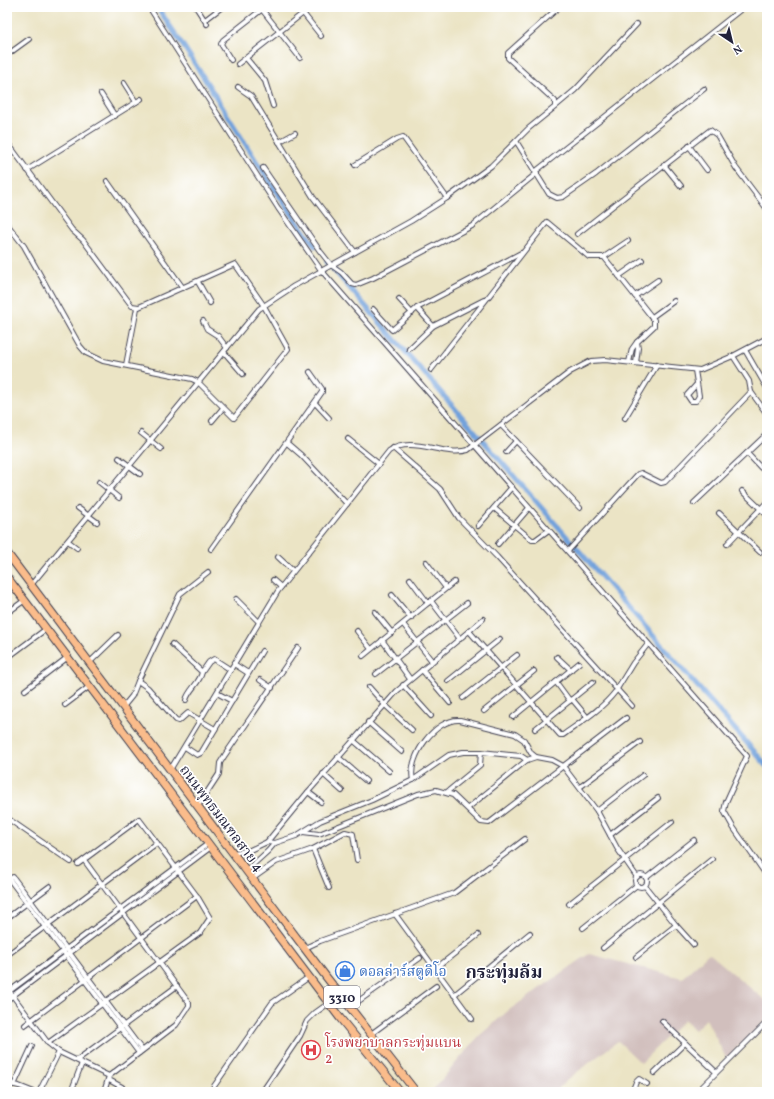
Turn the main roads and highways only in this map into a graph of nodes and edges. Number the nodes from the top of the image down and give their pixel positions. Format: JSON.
{"nodes":[{"id":1,"x":7,"y":549,"type":"edge"},
{"id":2,"x":9,"y":555,"type":"edge"},
{"id":3,"x":7,"y":577,"type":"edge"},
{"id":4,"x":257,"y":886,"type":"junction"},
{"id":5,"x":256,"y":906,"type":"junction"},
{"id":6,"x":400,"y":1092,"type":"edge"},
{"id":7,"x":416,"y":1092,"type":"edge"}],
"edges":[{"from":1,"to":2,"type":"main road","name":"ถนนพุทธมณฑลสาย 4"},
{"from":2,"to":4,"type":"main road","name":"ถนนพุทธมณฑลสาย 4"},
{"from":3,"to":5,"type":"main road","name":"ถนนพุทธมณฑลสาย 4"},
{"from":4,"to":5,"type":"main road"},
{"from":4,"to":7,"type":"main road","name":"ถนนพุทธมณฑลสาย 4","number":"3310"},
{"from":5,"to":6,"type":"main road","name":"ถนนพุทธมณฑลสาย 4","number":"3310"}]}
